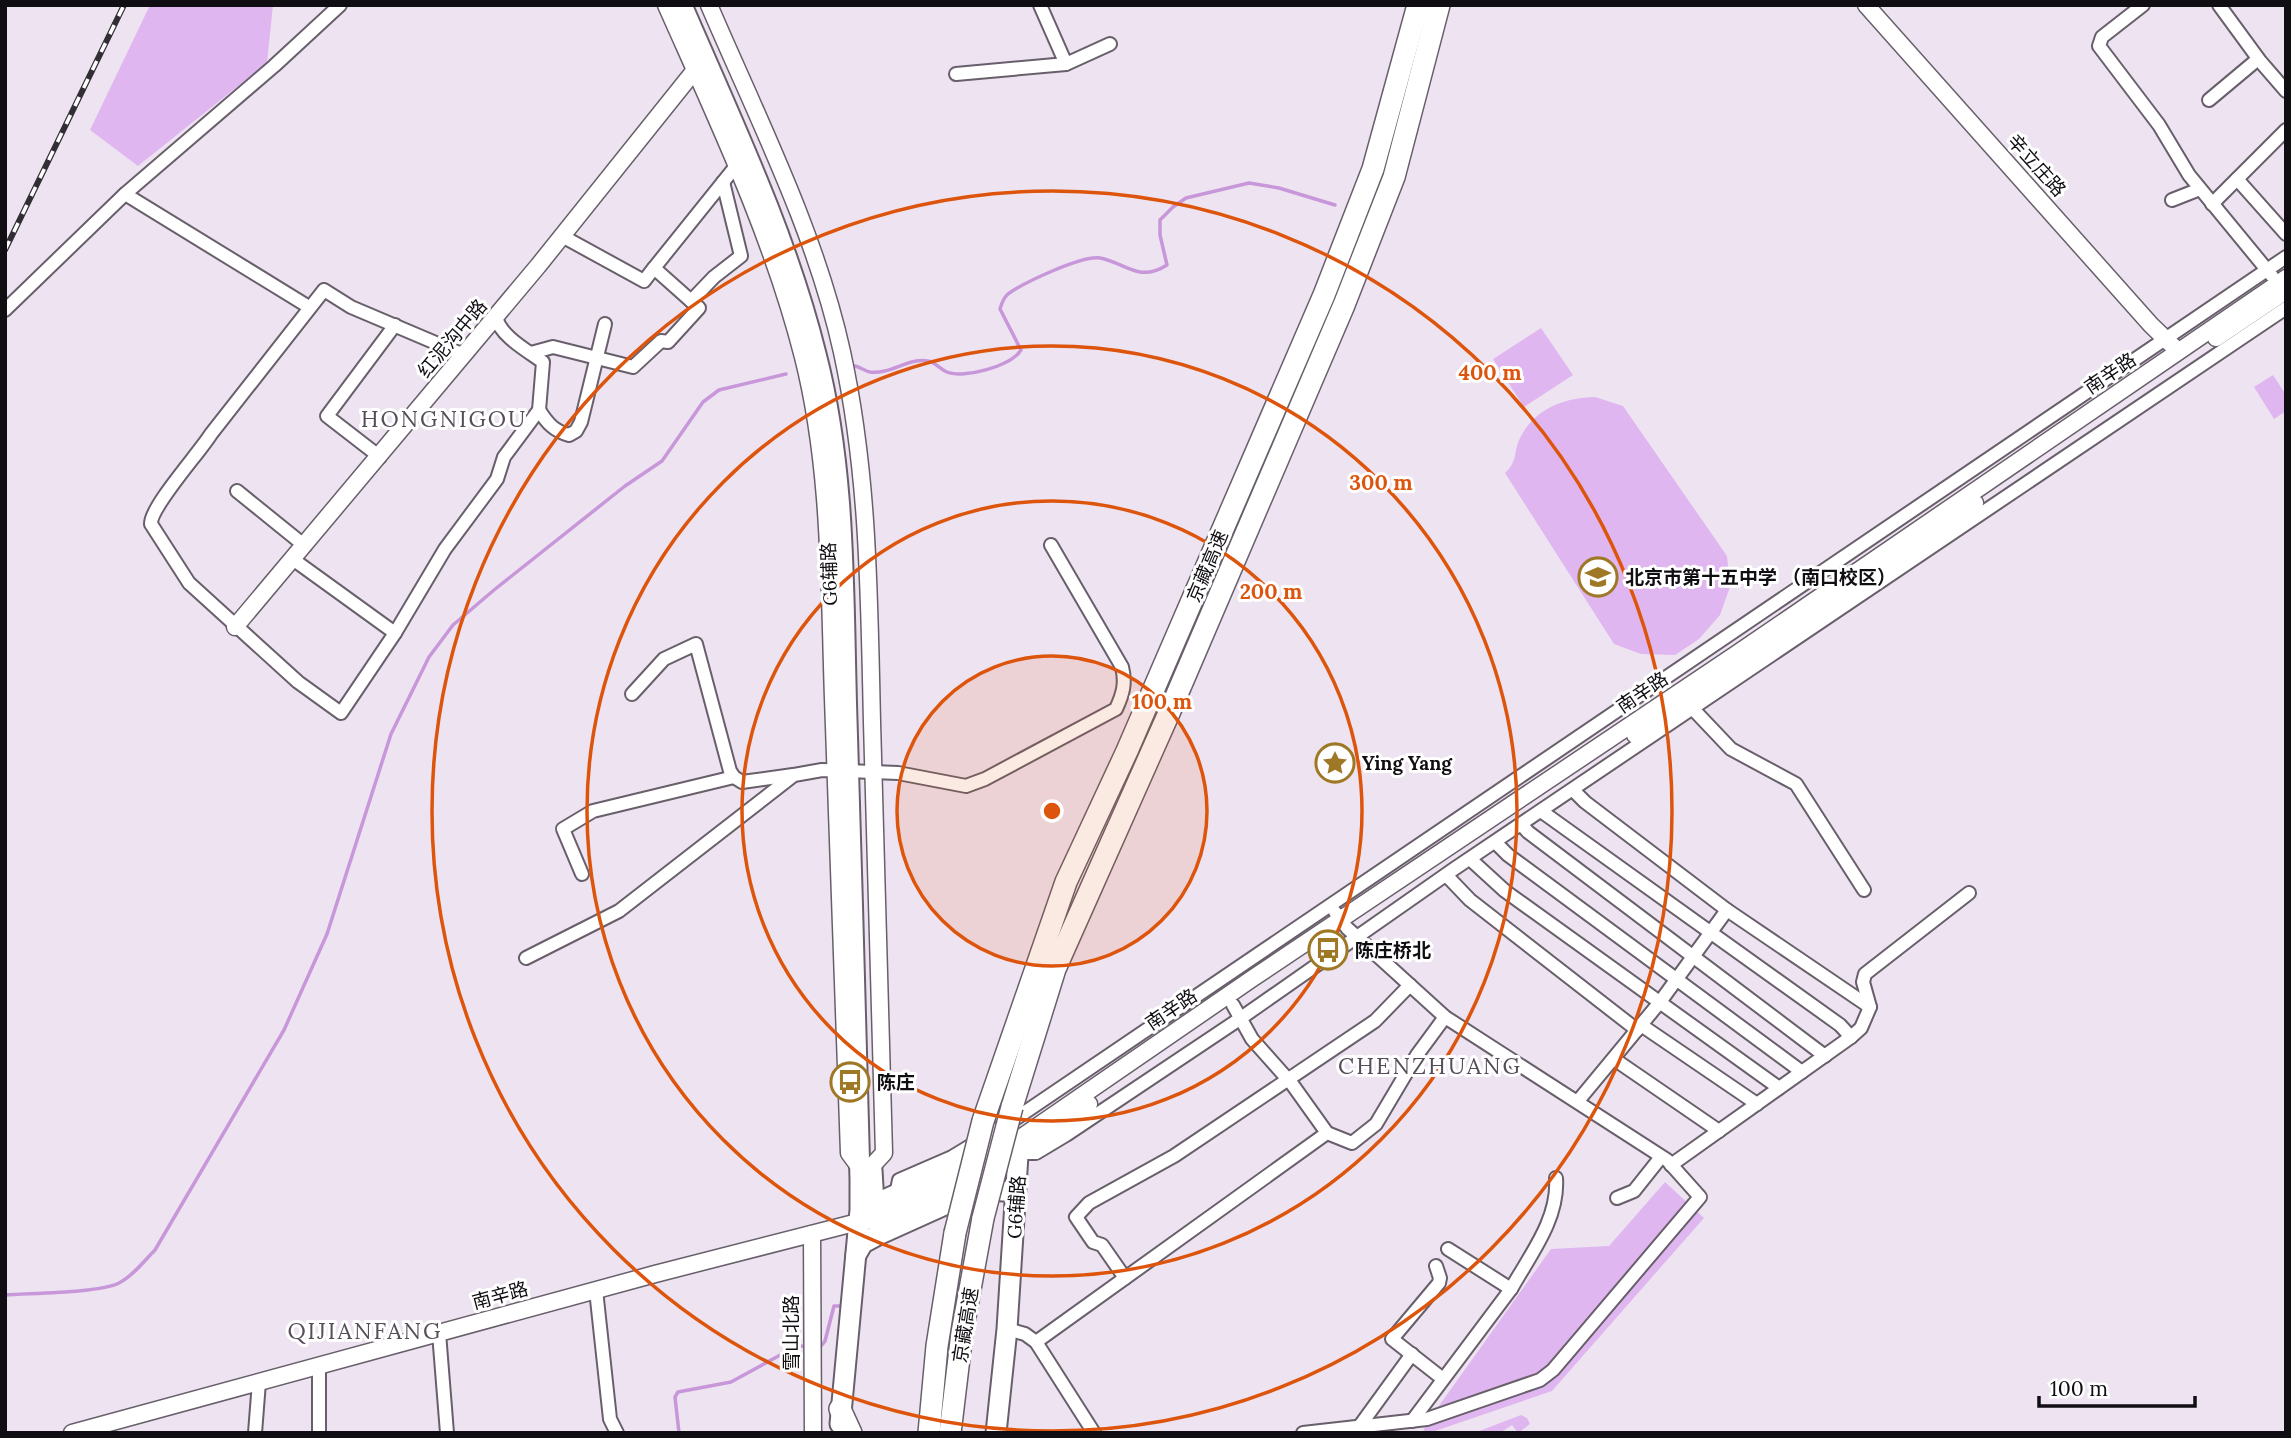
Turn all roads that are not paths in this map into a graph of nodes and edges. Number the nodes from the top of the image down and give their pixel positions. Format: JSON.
{"nodes":[{"id":1,"x":340,"y":5,"type":"edge"},
{"id":2,"x":666,"y":5,"type":"edge"},
{"id":3,"x":682,"y":5,"type":"edge"},
{"id":4,"x":695,"y":5,"type":"edge"},
{"id":5,"x":709,"y":5,"type":"edge"},
{"id":6,"x":1040,"y":5,"type":"edge"},
{"id":7,"x":1418,"y":5,"type":"edge"},
{"id":8,"x":1439,"y":5,"type":"edge"},
{"id":9,"x":1866,"y":5,"type":"edge"},
{"id":10,"x":2143,"y":5,"type":"edge"},
{"id":11,"x":2219,"y":5,"type":"edge"},
{"id":12,"x":1110,"y":44,"type":"dead end"},
{"id":13,"x":2258,"y":59,"type":"junction"},
{"id":14,"x":1066,"y":64,"type":"junction"},
{"id":15,"x":695,"y":70,"type":"junction"},
{"id":16,"x":956,"y":74,"type":"dead end"},
{"id":17,"x":2286,"y":91,"type":"edge"},
{"id":18,"x":2208,"y":100,"type":"dead end"},
{"id":19,"x":2286,"y":130,"type":"edge"},
{"id":20,"x":736,"y":166,"type":"junction"},
{"id":21,"x":2237,"y":179,"type":"junction"},
{"id":22,"x":723,"y":182,"type":"junction"},
{"id":23,"x":2200,"y":189,"type":"junction"},
{"id":24,"x":125,"y":194,"type":"junction"},
{"id":25,"x":2172,"y":201,"type":"dead end"},
{"id":26,"x":2212,"y":204,"type":"junction"},
{"id":27,"x":2286,"y":234,"type":"edge"},
{"id":28,"x":562,"y":236,"type":"junction"},
{"id":29,"x":2286,"y":257,"type":"edge"},
{"id":30,"x":654,"y":268,"type":"junction"},
{"id":31,"x":2279,"y":280,"type":"edge"},
{"id":32,"x":691,"y":301,"type":"junction"},
{"id":33,"x":309,"y":307,"type":"junction"},
{"id":34,"x":2286,"y":308,"type":"edge"},
{"id":35,"x":5,"y":310,"type":"edge"},
{"id":36,"x":496,"y":317,"type":"junction"},
{"id":37,"x":605,"y":324,"type":"dead end"},
{"id":38,"x":395,"y":325,"type":"junction"},
{"id":39,"x":2166,"y":339,"type":"junction"},
{"id":40,"x":2179,"y":351,"type":"junction"},
{"id":41,"x":531,"y":353,"type":"junction"},
{"id":42,"x":464,"y":355,"type":"junction"},
{"id":43,"x":597,"y":358,"type":"junction"},
{"id":44,"x":539,"y":410,"type":"junction"},
{"id":45,"x":380,"y":457,"type":"junction"},
{"id":46,"x":1970,"y":472,"type":"junction"},
{"id":47,"x":237,"y":491,"type":"dead end"},
{"id":48,"x":1986,"y":496,"type":"junction"},
{"id":49,"x":1051,"y":545,"type":"dead end"},
{"id":50,"x":305,"y":546,"type":"junction"},
{"id":51,"x":294,"y":559,"type":"junction"},
{"id":52,"x":235,"y":627,"type":"junction"},
{"id":53,"x":395,"y":633,"type":"junction"},
{"id":54,"x":632,"y":694,"type":"dead end"},
{"id":55,"x":1693,"y":709,"type":"junction"},
{"id":56,"x":855,"y":771,"type":"junction"},
{"id":57,"x":794,"y":775,"type":"junction"},
{"id":58,"x":734,"y":778,"type":"junction"},
{"id":59,"x":1573,"y":790,"type":"junction"},
{"id":60,"x":1541,"y":811,"type":"junction"},
{"id":61,"x":1521,"y":824,"type":"junction"},
{"id":62,"x":1494,"y":842,"type":"junction"},
{"id":63,"x":1470,"y":859,"type":"junction"},
{"id":64,"x":582,"y":874,"type":"dead end"},
{"id":65,"x":1446,"y":875,"type":"junction"},
{"id":66,"x":1864,"y":890,"type":"dead end"},
{"id":67,"x":1969,"y":893,"type":"dead end"},
{"id":68,"x":1331,"y":906,"type":"junction"},
{"id":69,"x":1727,"y":909,"type":"junction"},
{"id":70,"x":1348,"y":928,"type":"junction"},
{"id":71,"x":1710,"y":932,"type":"junction"},
{"id":72,"x":1693,"y":956,"type":"junction"},
{"id":73,"x":526,"y":958,"type":"dead end"},
{"id":74,"x":1676,"y":979,"type":"junction"},
{"id":75,"x":1410,"y":985,"type":"junction"},
{"id":76,"x":1660,"y":1002,"type":"junction"},
{"id":77,"x":1871,"y":1007,"type":"junction"},
{"id":78,"x":1237,"y":1012,"type":"junction"},
{"id":79,"x":1445,"y":1017,"type":"junction"},
{"id":80,"x":1639,"y":1028,"type":"junction"},
{"id":81,"x":1851,"y":1037,"type":"junction"},
{"id":82,"x":1825,"y":1056,"type":"junction"},
{"id":83,"x":1614,"y":1059,"type":"junction"},
{"id":84,"x":1802,"y":1072,"type":"junction"},
{"id":85,"x":1287,"y":1079,"type":"junction"},
{"id":86,"x":1779,"y":1088,"type":"junction"},
{"id":87,"x":1577,"y":1101,"type":"junction"},
{"id":88,"x":1757,"y":1104,"type":"junction"},
{"id":89,"x":1015,"y":1112,"type":"junction"},
{"id":90,"x":1719,"y":1131,"type":"junction"},
{"id":91,"x":1327,"y":1133,"type":"junction"},
{"id":92,"x":1019,"y":1146,"type":"junction"},
{"id":93,"x":1666,"y":1161,"type":"junction"},
{"id":94,"x":1556,"y":1178,"type":"dead end"},
{"id":95,"x":896,"y":1195,"type":"junction"},
{"id":96,"x":1617,"y":1198,"type":"dead end"},
{"id":97,"x":1016,"y":1204,"type":"junction"},
{"id":98,"x":864,"y":1212,"type":"junction"},
{"id":99,"x":812,"y":1234,"type":"junction"},
{"id":100,"x":1448,"y":1249,"type":"dead end"},
{"id":101,"x":856,"y":1255,"type":"junction"},
{"id":102,"x":1436,"y":1266,"type":"dead end"},
{"id":103,"x":1125,"y":1278,"type":"junction"},
{"id":104,"x":1511,"y":1289,"type":"junction"},
{"id":105,"x":596,"y":1290,"type":"junction"},
{"id":106,"x":1007,"y":1329,"type":"junction"},
{"id":107,"x":439,"y":1333,"type":"junction"},
{"id":108,"x":1036,"y":1342,"type":"junction"},
{"id":109,"x":1412,"y":1354,"type":"junction"},
{"id":110,"x":319,"y":1366,"type":"junction"},
{"id":111,"x":1443,"y":1379,"type":"junction"},
{"id":112,"x":260,"y":1382,"type":"junction"},
{"id":113,"x":840,"y":1409,"type":"junction"},
{"id":114,"x":1412,"y":1421,"type":"junction"},
{"id":115,"x":1359,"y":1427,"type":"junction"},
{"id":116,"x":72,"y":1433,"type":"edge"},
{"id":117,"x":255,"y":1433,"type":"edge"},
{"id":118,"x":318,"y":1433,"type":"edge"},
{"id":119,"x":447,"y":1433,"type":"edge"},
{"id":120,"x":617,"y":1433,"type":"edge"},
{"id":121,"x":813,"y":1433,"type":"edge"},
{"id":122,"x":841,"y":1433,"type":"edge"},
{"id":123,"x":851,"y":1433,"type":"edge"},
{"id":124,"x":929,"y":1433,"type":"edge"},
{"id":125,"x":950,"y":1433,"type":"edge"},
{"id":126,"x":996,"y":1433,"type":"edge"},
{"id":127,"x":1094,"y":1433,"type":"edge"},
{"id":128,"x":1303,"y":1433,"type":"edge"}],
"edges":[{"from":1,"to":24,"type":"street"},
{"from":2,"to":15,"type":"main road","name":"G6辅路"},
{"from":3,"to":56,"type":"main road","name":"G6辅路"},
{"from":4,"to":56,"type":"main road","name":"G6辅路"},
{"from":5,"to":56,"type":"main road","name":"G6辅路"},
{"from":6,"to":14,"type":"street"},
{"from":7,"to":124,"type":"highway","name":"京藏高速","bridge":true},
{"from":8,"to":89,"type":"highway","name":"京藏高速"},
{"from":9,"to":39,"type":"main road","name":"辛立庄路"},
{"from":10,"to":23,"type":"street"},
{"from":11,"to":13,"type":"street"},
{"from":12,"to":14,"type":"street"},
{"from":13,"to":17,"type":"street"},
{"from":13,"to":18,"type":"street"},
{"from":14,"to":16,"type":"street"},
{"from":15,"to":20,"type":"main road","name":"G6辅路"},
{"from":15,"to":28,"type":"main road","name":"红泥沟中路"},
{"from":19,"to":21,"type":"street"},
{"from":20,"to":22,"type":"street"},
{"from":20,"to":56,"type":"main road","name":"G6辅路"},
{"from":21,"to":26,"type":"street"},
{"from":21,"to":27,"type":"street"},
{"from":22,"to":30,"type":"street"},
{"from":22,"to":32,"type":"street"},
{"from":23,"to":25,"type":"street"},
{"from":23,"to":26,"type":"street"},
{"from":24,"to":33,"type":"street"},
{"from":24,"to":35,"type":"street"},
{"from":26,"to":31,"type":"street"},
{"from":28,"to":30,"type":"street"},
{"from":28,"to":36,"type":"main road","name":"红泥沟中路"},
{"from":29,"to":31,"type":"street"},
{"from":30,"to":32,"type":"street"},
{"from":31,"to":39,"type":"street"},
{"from":31,"to":40,"type":"main road","name":"南辛路"},
{"from":31,"to":48,"type":"main road","name":"南辛路"},
{"from":32,"to":43,"type":"street"},
{"from":33,"to":38,"type":"street"},
{"from":33,"to":52,"type":"street"},
{"from":34,"to":48,"type":"street"},
{"from":36,"to":41,"type":"street"},
{"from":36,"to":42,"type":"main road","name":"红泥沟中路"},
{"from":37,"to":43,"type":"street"},
{"from":38,"to":42,"type":"street"},
{"from":38,"to":45,"type":"street"},
{"from":39,"to":40,"type":"main road","name":"辛立庄路"},
{"from":39,"to":46,"type":"street"},
{"from":40,"to":48,"type":"main road","name":"南辛路"},
{"from":41,"to":43,"type":"street"},
{"from":41,"to":44,"type":"street"},
{"from":42,"to":45,"type":"main road","name":"红泥沟中路"},
{"from":43,"to":44,"type":"street"},
{"from":44,"to":53,"type":"street"},
{"from":45,"to":50,"type":"main road","name":"红泥沟中路"},
{"from":46,"to":48,"type":"street"},
{"from":46,"to":68,"type":"street"},
{"from":47,"to":50,"type":"street"},
{"from":48,"to":55,"type":"street"},
{"from":48,"to":70,"type":"main road","name":"南辛路"},
{"from":49,"to":56,"type":"street"},
{"from":50,"to":51,"type":"main road","name":"红泥沟中路"},
{"from":51,"to":52,"type":"main road","name":"红泥沟中路"},
{"from":51,"to":53,"type":"street"},
{"from":52,"to":53,"type":"street"},
{"from":54,"to":58,"type":"street"},
{"from":55,"to":59,"type":"street"},
{"from":55,"to":66,"type":"street"},
{"from":56,"to":57,"type":"street"},
{"from":56,"to":98,"type":"main road","name":"G6辅路"},
{"from":57,"to":58,"type":"street"},
{"from":57,"to":73,"type":"street"},
{"from":58,"to":64,"type":"street"},
{"from":59,"to":60,"type":"street"},
{"from":59,"to":69,"type":"street"},
{"from":60,"to":61,"type":"street"},
{"from":60,"to":71,"type":"street"},
{"from":61,"to":62,"type":"street"},
{"from":61,"to":72,"type":"street"},
{"from":62,"to":63,"type":"street"},
{"from":62,"to":74,"type":"street"},
{"from":63,"to":65,"type":"street"},
{"from":63,"to":76,"type":"street"},
{"from":65,"to":70,"type":"street"},
{"from":65,"to":80,"type":"street"},
{"from":67,"to":77,"type":"street"},
{"from":68,"to":70,"type":"street"},
{"from":68,"to":89,"type":"street"},
{"from":69,"to":71,"type":"street"},
{"from":69,"to":77,"type":"street"},
{"from":70,"to":75,"type":"street"},
{"from":70,"to":78,"type":"main road","name":"南辛路"},
{"from":70,"to":92,"type":"main road","name":"南辛路"},
{"from":71,"to":72,"type":"street"},
{"from":71,"to":81,"type":"street"},
{"from":72,"to":74,"type":"street"},
{"from":72,"to":82,"type":"street"},
{"from":74,"to":76,"type":"street"},
{"from":74,"to":84,"type":"street"},
{"from":75,"to":79,"type":"street"},
{"from":75,"to":85,"type":"street"},
{"from":76,"to":80,"type":"street"},
{"from":76,"to":86,"type":"street"},
{"from":77,"to":81,"type":"street"},
{"from":78,"to":85,"type":"street"},
{"from":78,"to":92,"type":"main road","name":"南辛路"},
{"from":79,"to":87,"type":"street"},
{"from":79,"to":91,"type":"street"},
{"from":80,"to":83,"type":"street"},
{"from":80,"to":88,"type":"street"},
{"from":81,"to":82,"type":"street"},
{"from":82,"to":84,"type":"street"},
{"from":83,"to":87,"type":"street"},
{"from":83,"to":90,"type":"street"},
{"from":84,"to":86,"type":"street"},
{"from":85,"to":91,"type":"street"},
{"from":85,"to":103,"type":"street"},
{"from":86,"to":88,"type":"street"},
{"from":87,"to":93,"type":"street"},
{"from":88,"to":90,"type":"street"},
{"from":89,"to":92,"type":"street"},
{"from":89,"to":95,"type":"street"},
{"from":89,"to":125,"type":"highway","name":"京藏高速","bridge":true},
{"from":90,"to":93,"type":"street"},
{"from":91,"to":103,"type":"street"},
{"from":92,"to":95,"type":"main road","name":"G6辅路"},
{"from":92,"to":97,"type":"main road","name":"G6辅路"},
{"from":92,"to":98,"type":"main road"},
{"from":93,"to":96,"type":"street"},
{"from":93,"to":114,"type":"street"},
{"from":94,"to":104,"type":"street"},
{"from":95,"to":98,"type":"main road","name":"G6辅路"},
{"from":97,"to":101,"type":"main road"},
{"from":97,"to":106,"type":"main road","name":"G6辅路"},
{"from":98,"to":99,"type":"main road","name":"南辛路"},
{"from":98,"to":101,"type":"main road","name":"G6辅路"},
{"from":99,"to":105,"type":"main road","name":"南辛路"},
{"from":99,"to":121,"type":"main road","name":"雪山北路"},
{"from":100,"to":104,"type":"street"},
{"from":101,"to":113,"type":"main road","name":"G6辅路"},
{"from":102,"to":109,"type":"street"},
{"from":103,"to":108,"type":"street"},
{"from":104,"to":111,"type":"street"},
{"from":105,"to":107,"type":"main road","name":"南辛路"},
{"from":105,"to":120,"type":"street"},
{"from":106,"to":108,"type":"street"},
{"from":106,"to":126,"type":"main road","name":"G6辅路"},
{"from":107,"to":110,"type":"main road","name":"南辛路"},
{"from":107,"to":119,"type":"street"},
{"from":108,"to":127,"type":"street"},
{"from":109,"to":111,"type":"street"},
{"from":109,"to":115,"type":"street"},
{"from":110,"to":112,"type":"main road","name":"南辛路"},
{"from":110,"to":118,"type":"street"},
{"from":111,"to":114,"type":"street"},
{"from":112,"to":116,"type":"main road","name":"南辛路"},
{"from":112,"to":117,"type":"street"},
{"from":113,"to":122,"type":"main road","name":"G6辅路"},
{"from":113,"to":123,"type":"highway"},
{"from":114,"to":115,"type":"street"},
{"from":115,"to":128,"type":"street"}]}
